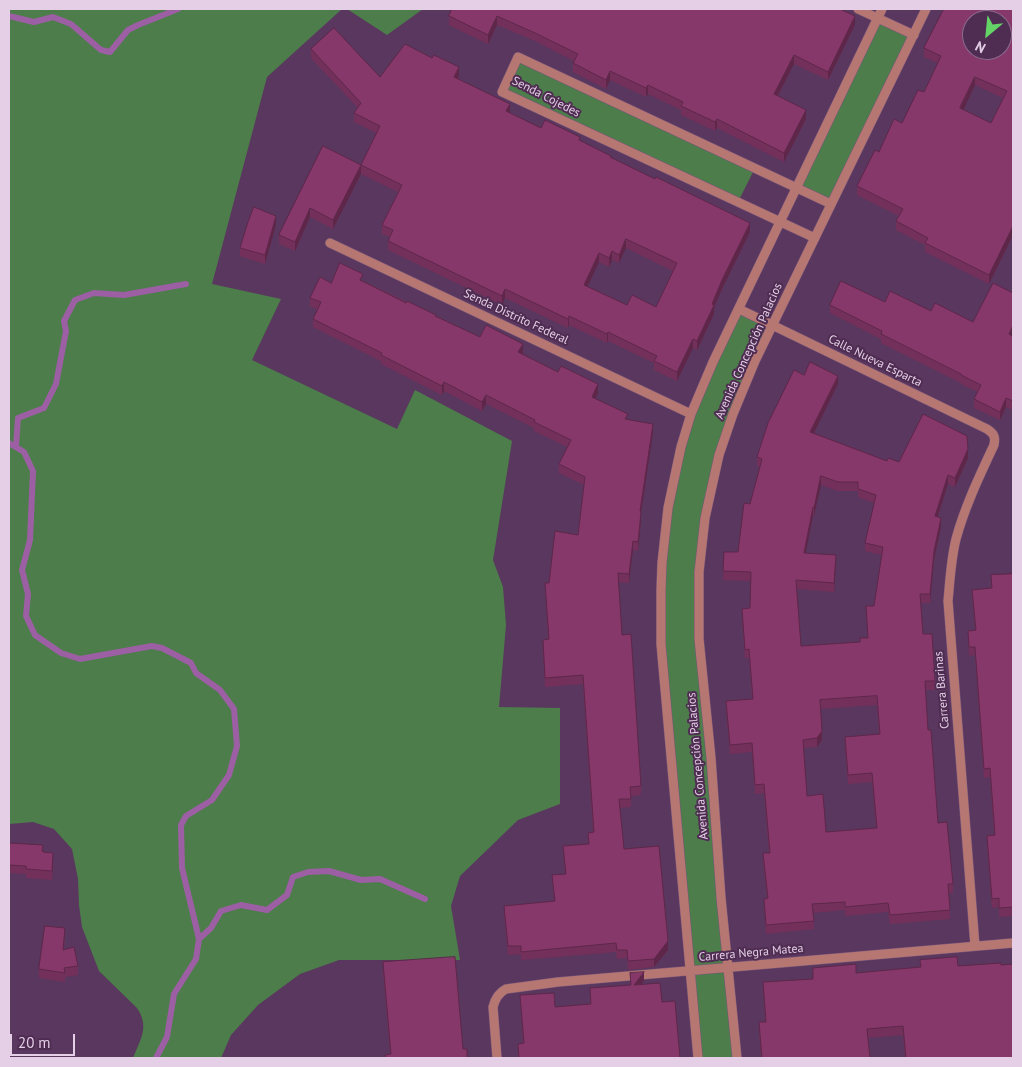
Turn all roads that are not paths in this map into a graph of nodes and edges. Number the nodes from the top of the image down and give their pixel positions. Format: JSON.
{"nodes":[{"id":1,"x":858,"y":9,"type":"edge"},
{"id":2,"x":882,"y":9,"type":"edge"},
{"id":3,"x":926,"y":9,"type":"edge"},
{"id":4,"x":877,"y":18,"type":"junction"},
{"id":5,"x":914,"y":35,"type":"junction"},
{"id":6,"x":797,"y":188,"type":"junction"},
{"id":7,"x":832,"y":204,"type":"junction"},
{"id":8,"x":781,"y":222,"type":"junction"},
{"id":9,"x":815,"y":238,"type":"junction"},
{"id":10,"x":330,"y":243,"type":"dead end"},
{"id":11,"x":739,"y":309,"type":"junction"},
{"id":12,"x":773,"y":326,"type":"junction"},
{"id":13,"x":692,"y":414,"type":"junction"},
{"id":14,"x":995,"y":439,"type":"joint"},
{"id":15,"x":1013,"y":943,"type":"edge"},
{"id":16,"x":975,"y":946,"type":"junction"},
{"id":17,"x":728,"y":967,"type":"junction"},
{"id":18,"x":690,"y":971,"type":"junction"},
{"id":19,"x":497,"y":1058,"type":"edge"},
{"id":20,"x":698,"y":1058,"type":"edge"},
{"id":21,"x":737,"y":1058,"type":"edge"}],
"edges":[{"from":1,"to":4,"type":"street"},
{"from":2,"to":4,"type":"street","name":"Avenida Concepción Palacios"},
{"from":3,"to":5,"type":"street","name":"Avenida Concepción Palacios"},
{"from":4,"to":5,"type":"street"},
{"from":4,"to":6,"type":"street","name":"Avenida Concepción Palacios"},
{"from":5,"to":7,"type":"street","name":"Avenida Concepción Palacios"},
{"from":6,"to":7,"type":"street","name":"Senda Cojedes"},
{"from":6,"to":8,"type":"street","name":"Avenida Concepción Palacios"},
{"from":6,"to":8,"type":"street","name":"Senda Cojedes"},
{"from":7,"to":9,"type":"street","name":"Avenida Concepción Palacios"},
{"from":8,"to":9,"type":"street","name":"Senda Cojedes"},
{"from":8,"to":11,"type":"street","name":"Avenida Concepción Palacios"},
{"from":9,"to":12,"type":"street","name":"Avenida Concepción Palacios"},
{"from":10,"to":13,"type":"street","name":"Senda Distrito Federal"},
{"from":11,"to":12,"type":"street","name":"Calle Nueva Esparta"},
{"from":11,"to":13,"type":"street","name":"Avenida Concepción Palacios"},
{"from":12,"to":14,"type":"street","name":"Calle Nueva Esparta"},
{"from":12,"to":17,"type":"street","name":"Avenida Concepción Palacios"},
{"from":13,"to":18,"type":"street","name":"Avenida Concepción Palacios"},
{"from":14,"to":16,"type":"street","name":"Carrera Barinas"},
{"from":15,"to":16,"type":"street","name":"Carrera Negra Matea"},
{"from":16,"to":17,"type":"street","name":"Carrera Negra Matea"},
{"from":17,"to":18,"type":"street","name":"Carrera Negra Matea"},
{"from":17,"to":21,"type":"street","name":"Avenida Concepción Palacios"},
{"from":18,"to":19,"type":"street","name":"Carrera Negra Matea"},
{"from":18,"to":20,"type":"street","name":"Avenida Concepción Palacios"}]}
